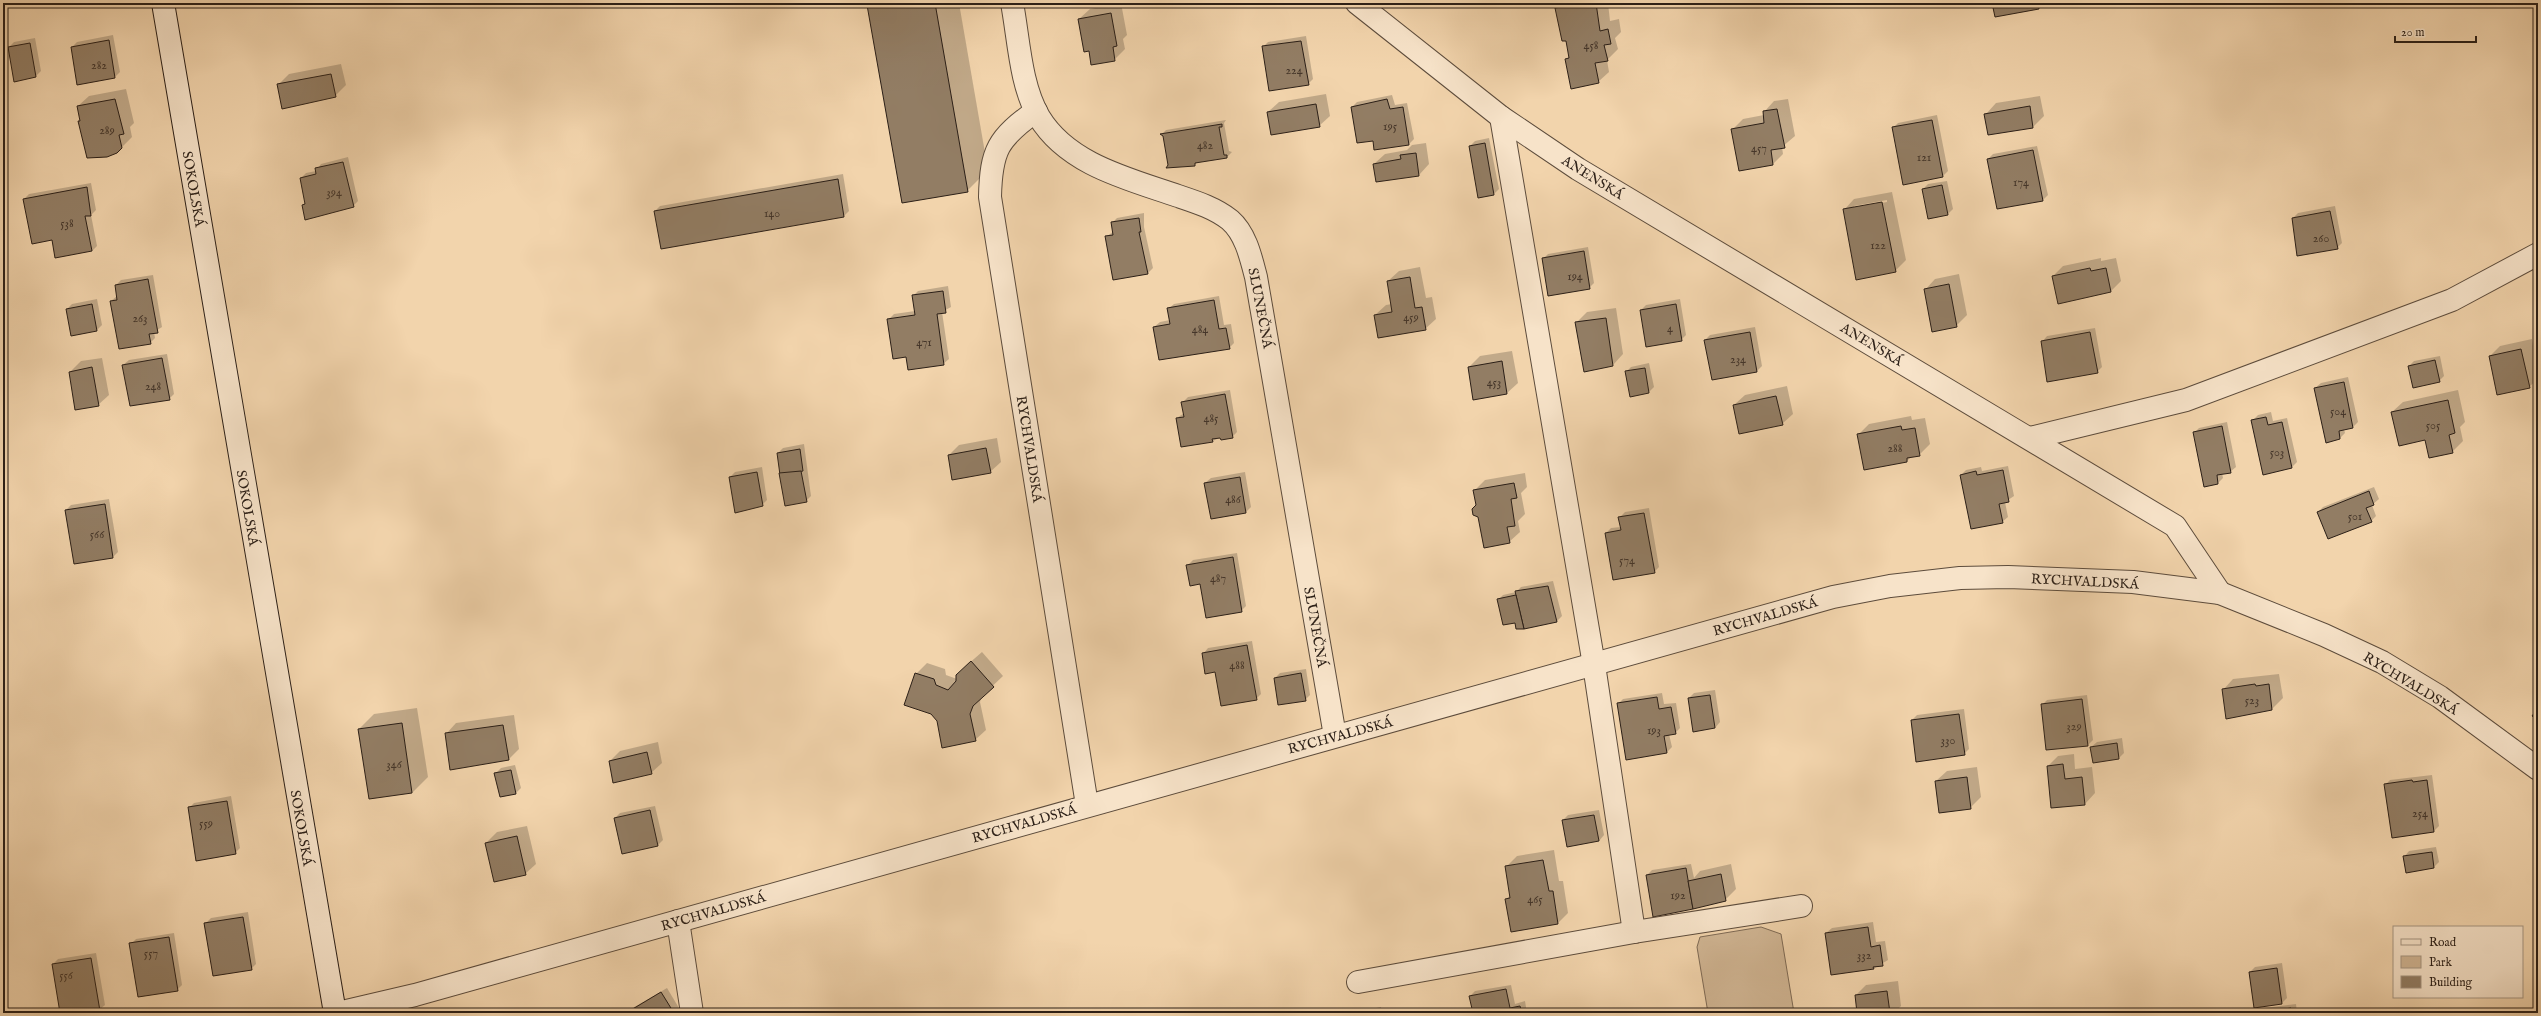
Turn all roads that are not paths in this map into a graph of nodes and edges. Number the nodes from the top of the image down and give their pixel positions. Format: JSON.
{"nodes":[{"id":1,"x":163,"y":3,"type":"edge"},
{"id":2,"x":1012,"y":3,"type":"edge"},
{"id":3,"x":1357,"y":3,"type":"edge"},
{"id":4,"x":1036,"y":110,"type":"junction"},
{"id":5,"x":1501,"y":117,"type":"junction"},
{"id":6,"x":2538,"y":254,"type":"edge"},
{"id":7,"x":2030,"y":438,"type":"junction"},
{"id":8,"x":2220,"y":593,"type":"junction"},
{"id":9,"x":1594,"y":665,"type":"junction"},
{"id":10,"x":1335,"y":736,"type":"junction"},
{"id":11,"x":2538,"y":770,"type":"edge"},
{"id":12,"x":1087,"y":805,"type":"junction"},
{"id":13,"x":1801,"y":906,"type":"dead end"},
{"id":14,"x":678,"y":921,"type":"junction"},
{"id":15,"x":1634,"y":932,"type":"junction"},
{"id":16,"x":1358,"y":982,"type":"dead end"},
{"id":17,"x":341,"y":1012,"type":"edge"},
{"id":18,"x":692,"y":1013,"type":"edge"}],
"edges":[{"from":1,"to":17,"type":"street","name":"SOKOLSKÁ"},
{"from":2,"to":4,"type":"street","name":"SLUNEČNÁ"},
{"from":3,"to":5,"type":"street","name":"ANENSKÁ"},
{"from":4,"to":10,"type":"street","name":"SLUNEČNÁ"},
{"from":4,"to":12,"type":"street","name":"RYCHVALDSKÁ"},
{"from":5,"to":7,"type":"street","name":"ANENSKÁ"},
{"from":5,"to":9,"type":"street"},
{"from":6,"to":7,"type":"street"},
{"from":7,"to":8,"type":"street","name":"ANENSKÁ"},
{"from":8,"to":9,"type":"street","name":"RYCHVALDSKÁ"},
{"from":8,"to":11,"type":"street","name":"RYCHVALDSKÁ"},
{"from":9,"to":10,"type":"street","name":"RYCHVALDSKÁ"},
{"from":9,"to":15,"type":"street"},
{"from":10,"to":12,"type":"street","name":"RYCHVALDSKÁ"},
{"from":12,"to":14,"type":"street","name":"RYCHVALDSKÁ"},
{"from":13,"to":15,"type":"street"},
{"from":14,"to":17,"type":"street","name":"RYCHVALDSKÁ"},
{"from":14,"to":18,"type":"street"},
{"from":15,"to":16,"type":"street"}]}
